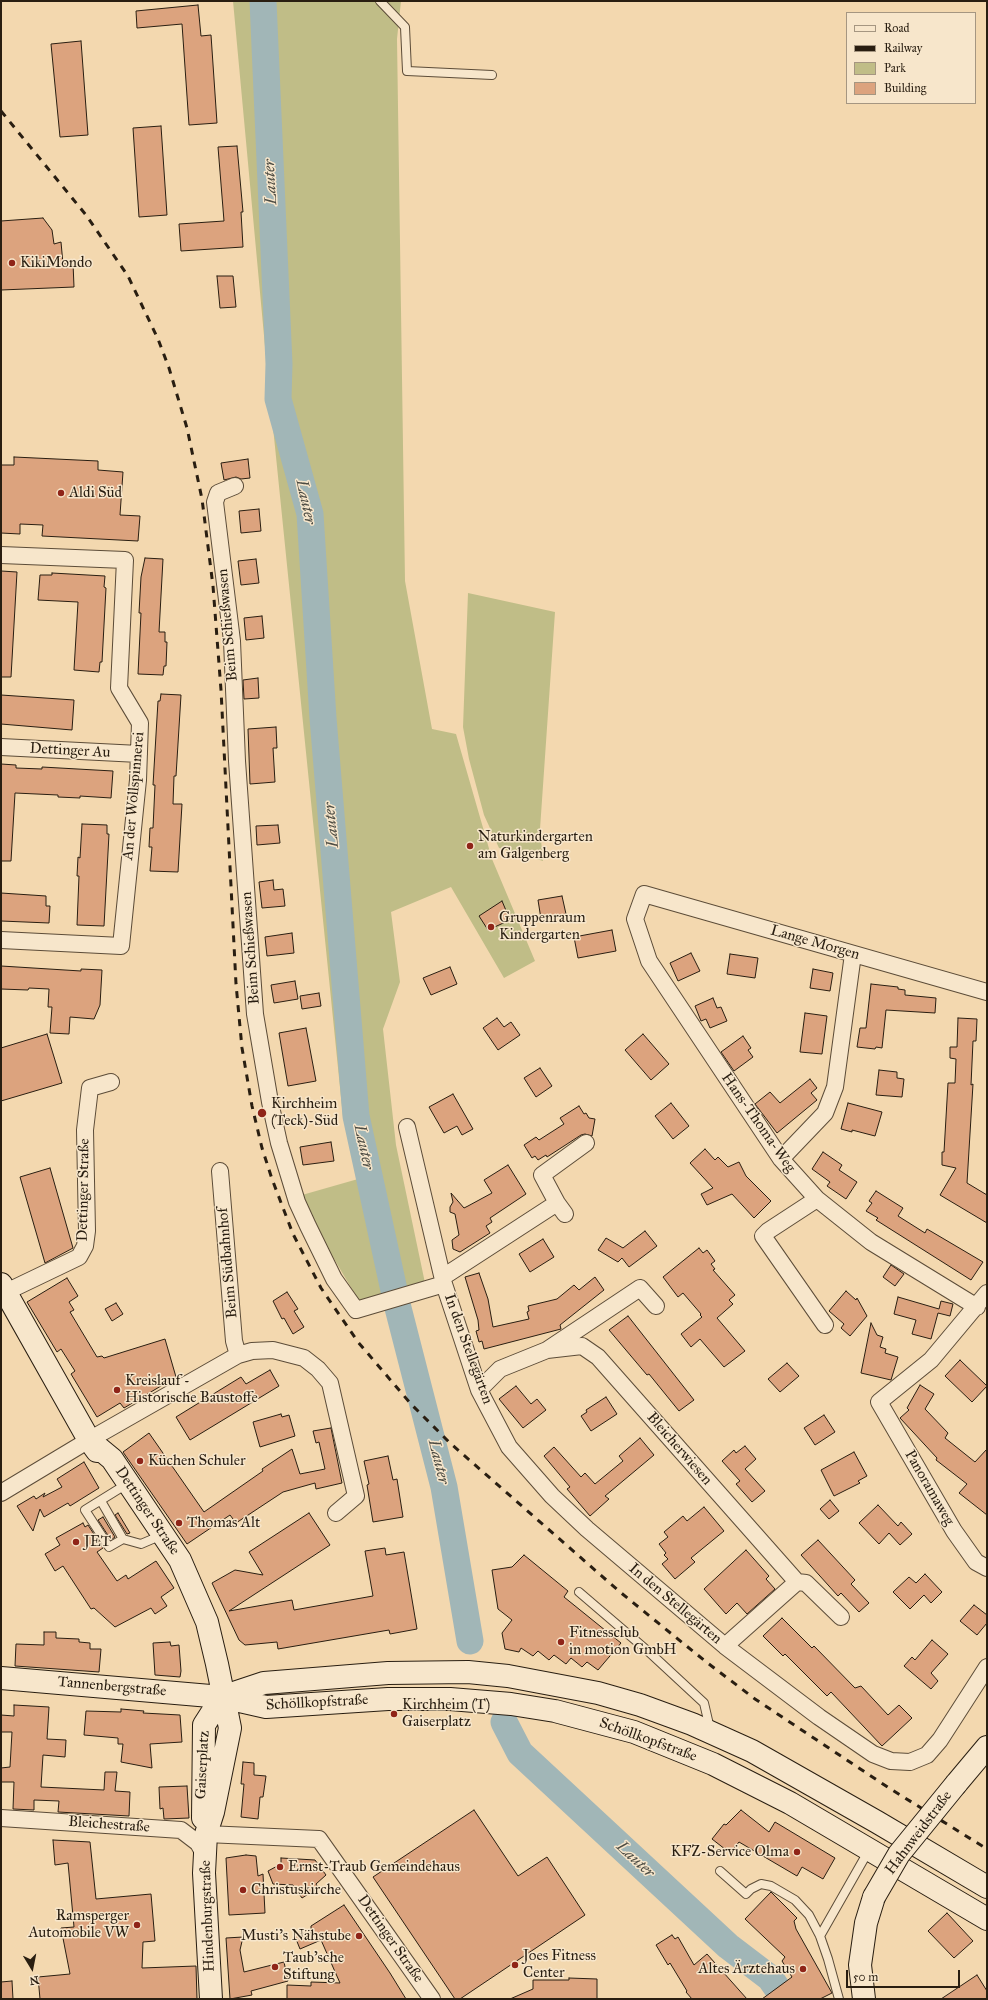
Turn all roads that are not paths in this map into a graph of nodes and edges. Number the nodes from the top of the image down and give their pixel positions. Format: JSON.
{"nodes":[{"id":1,"x":380,"y":1,"type":"edge"},
{"id":2,"x":492,"y":75,"type":"dead end"},
{"id":3,"x":235,"y":486,"type":"dead end"},
{"id":4,"x":1,"y":555,"type":"edge"},
{"id":5,"x":1,"y":747,"type":"edge"},
{"id":6,"x":139,"y":754,"type":"junction"},
{"id":7,"x":644,"y":894,"type":"joint"},
{"id":8,"x":1,"y":940,"type":"edge"},
{"id":9,"x":853,"y":954,"type":"junction"},
{"id":10,"x":987,"y":992,"type":"edge"},
{"id":11,"x":111,"y":1082,"type":"dead end"},
{"id":12,"x":407,"y":1127,"type":"dead end"},
{"id":13,"x":586,"y":1143,"type":"dead end"},
{"id":14,"x":780,"y":1160,"type":"junction"},
{"id":15,"x":220,"y":1171,"type":"dead end"},
{"id":16,"x":817,"y":1199,"type":"junction"},
{"id":17,"x":444,"y":1280,"type":"junction"},
{"id":18,"x":3,"y":1288,"type":"edge"},
{"id":19,"x":987,"y":1293,"type":"edge"},
{"id":20,"x":656,"y":1306,"type":"dead end"},
{"id":21,"x":977,"y":1307,"type":"junction"},
{"id":22,"x":825,"y":1325,"type":"dead end"},
{"id":23,"x":547,"y":1350,"type":"junction"},
{"id":24,"x":238,"y":1355,"type":"junction"},
{"id":25,"x":479,"y":1390,"type":"junction"},
{"id":26,"x":89,"y":1440,"type":"junction"},
{"id":27,"x":122,"y":1487,"type":"junction"},
{"id":28,"x":1,"y":1494,"type":"edge"},
{"id":29,"x":101,"y":1501,"type":"junction"},
{"id":30,"x":336,"y":1513,"type":"dead end"},
{"id":31,"x":155,"y":1538,"type":"junction"},
{"id":32,"x":123,"y":1539,"type":"junction"},
{"id":33,"x":987,"y":1568,"type":"edge"},
{"id":34,"x":797,"y":1582,"type":"junction"},
{"id":35,"x":194,"y":1591,"type":"junction"},
{"id":36,"x":579,"y":1592,"type":"dead end"},
{"id":37,"x":841,"y":1616,"type":"dead end"},
{"id":38,"x":725,"y":1646,"type":"junction"},
{"id":39,"x":987,"y":1667,"type":"edge"},
{"id":40,"x":1,"y":1678,"type":"edge"},
{"id":41,"x":222,"y":1697,"type":"junction"},
{"id":42,"x":711,"y":1732,"type":"junction"},
{"id":43,"x":987,"y":1747,"type":"edge"},
{"id":44,"x":1,"y":1818,"type":"edge"},
{"id":45,"x":206,"y":1834,"type":"junction"},
{"id":46,"x":869,"y":1850,"type":"junction"},
{"id":47,"x":205,"y":1856,"type":"junction"},
{"id":48,"x":720,"y":1871,"type":"dead end"},
{"id":49,"x":987,"y":1887,"type":"edge"},
{"id":50,"x":987,"y":1919,"type":"edge"},
{"id":51,"x":820,"y":1936,"type":"junction"},
{"id":52,"x":428,"y":1997,"type":"edge"},
{"id":53,"x":211,"y":1999,"type":"edge"},
{"id":54,"x":838,"y":1999,"type":"edge"},
{"id":55,"x":864,"y":1999,"type":"edge"}],
"edges":[{"from":1,"to":2,"type":"lane"},
{"from":3,"to":17,"type":"street","name":"Beim Schießwasen"},
{"from":4,"to":6,"type":"street","name":"An der Wollspinnerei"},
{"from":5,"to":6,"type":"street","name":"Dettinger Au"},
{"from":6,"to":8,"type":"street","name":"An der Wollspinnerei"},
{"from":7,"to":9,"type":"street","name":"Lange Morgen"},
{"from":7,"to":14,"type":"street","name":"Hans-Thoma-Weg"},
{"from":9,"to":10,"type":"street","name":"Lange Morgen"},
{"from":9,"to":14,"type":"street"},
{"from":11,"to":18,"type":"street","name":"Dettinger Straße"},
{"from":12,"to":17,"type":"street","name":"In den Stellegärten"},
{"from":13,"to":17,"type":"street","name":"In den Stellegärten"},
{"from":14,"to":16,"type":"street","name":"Hans-Thoma-Weg"},
{"from":15,"to":24,"type":"street","name":"Beim Südbahnhof"},
{"from":16,"to":21,"type":"street","name":"Hans-Thoma-Weg"},
{"from":16,"to":22,"type":"street"},
{"from":17,"to":25,"type":"street","name":"In den Stellegärten"},
{"from":18,"to":26,"type":"main road","name":"Dettinger Straße"},
{"from":19,"to":21,"type":"street"},
{"from":20,"to":23,"type":"street","name":"Bleicherwiesen"},
{"from":21,"to":33,"type":"street","name":"Panoramaweg"},
{"from":23,"to":25,"type":"street","name":"Bleicherwiesen"},
{"from":23,"to":34,"type":"street","name":"Bleicherwiesen"},
{"from":24,"to":26,"type":"street"},
{"from":24,"to":30,"type":"street"},
{"from":25,"to":38,"type":"street","name":"In den Stellegärten"},
{"from":26,"to":27,"type":"main road","name":"Dettinger Straße"},
{"from":26,"to":28,"type":"street"},
{"from":26,"to":35,"type":"main road","name":"Dettinger Straße"},
{"from":27,"to":29,"type":"lane"},
{"from":27,"to":31,"type":"main road","name":"Dettinger Straße"},
{"from":29,"to":32,"type":"lane"},
{"from":29,"to":32,"type":"lane"},
{"from":31,"to":32,"type":"lane"},
{"from":31,"to":35,"type":"main road","name":"Dettinger Straße"},
{"from":34,"to":37,"type":"street","name":"Bleicherwiesen"},
{"from":34,"to":38,"type":"street"},
{"from":35,"to":41,"type":"main road","name":"Dettinger Straße"},
{"from":36,"to":42,"type":"lane"},
{"from":38,"to":39,"type":"street","name":"In den Stellegärten"},
{"from":40,"to":41,"type":"main road","name":"Tannenbergstraße"},
{"from":41,"to":42,"type":"main road","name":"Schöllkopfstraße"},
{"from":41,"to":45,"type":"main road","name":"Gaiserplatz"},
{"from":41,"to":46,"type":"main road","name":"Schöllkopfstraße"},
{"from":42,"to":49,"type":"main road","name":"Schöllkopfstraße"},
{"from":43,"to":55,"type":"main road","name":"Hahnweidstraße","bridge":true},
{"from":44,"to":47,"type":"street","name":"Bleichestraße"},
{"from":45,"to":47,"type":"main road","name":"Hindenburgstraße"},
{"from":45,"to":52,"type":"street","name":"Dettinger Straße"},
{"from":46,"to":50,"type":"main road","name":"Schöllkopfstraße"},
{"from":46,"to":51,"type":"lane"},
{"from":47,"to":53,"type":"main road","name":"Hindenburgstraße"},
{"from":48,"to":51,"type":"lane"},
{"from":51,"to":54,"type":"lane"}]}
